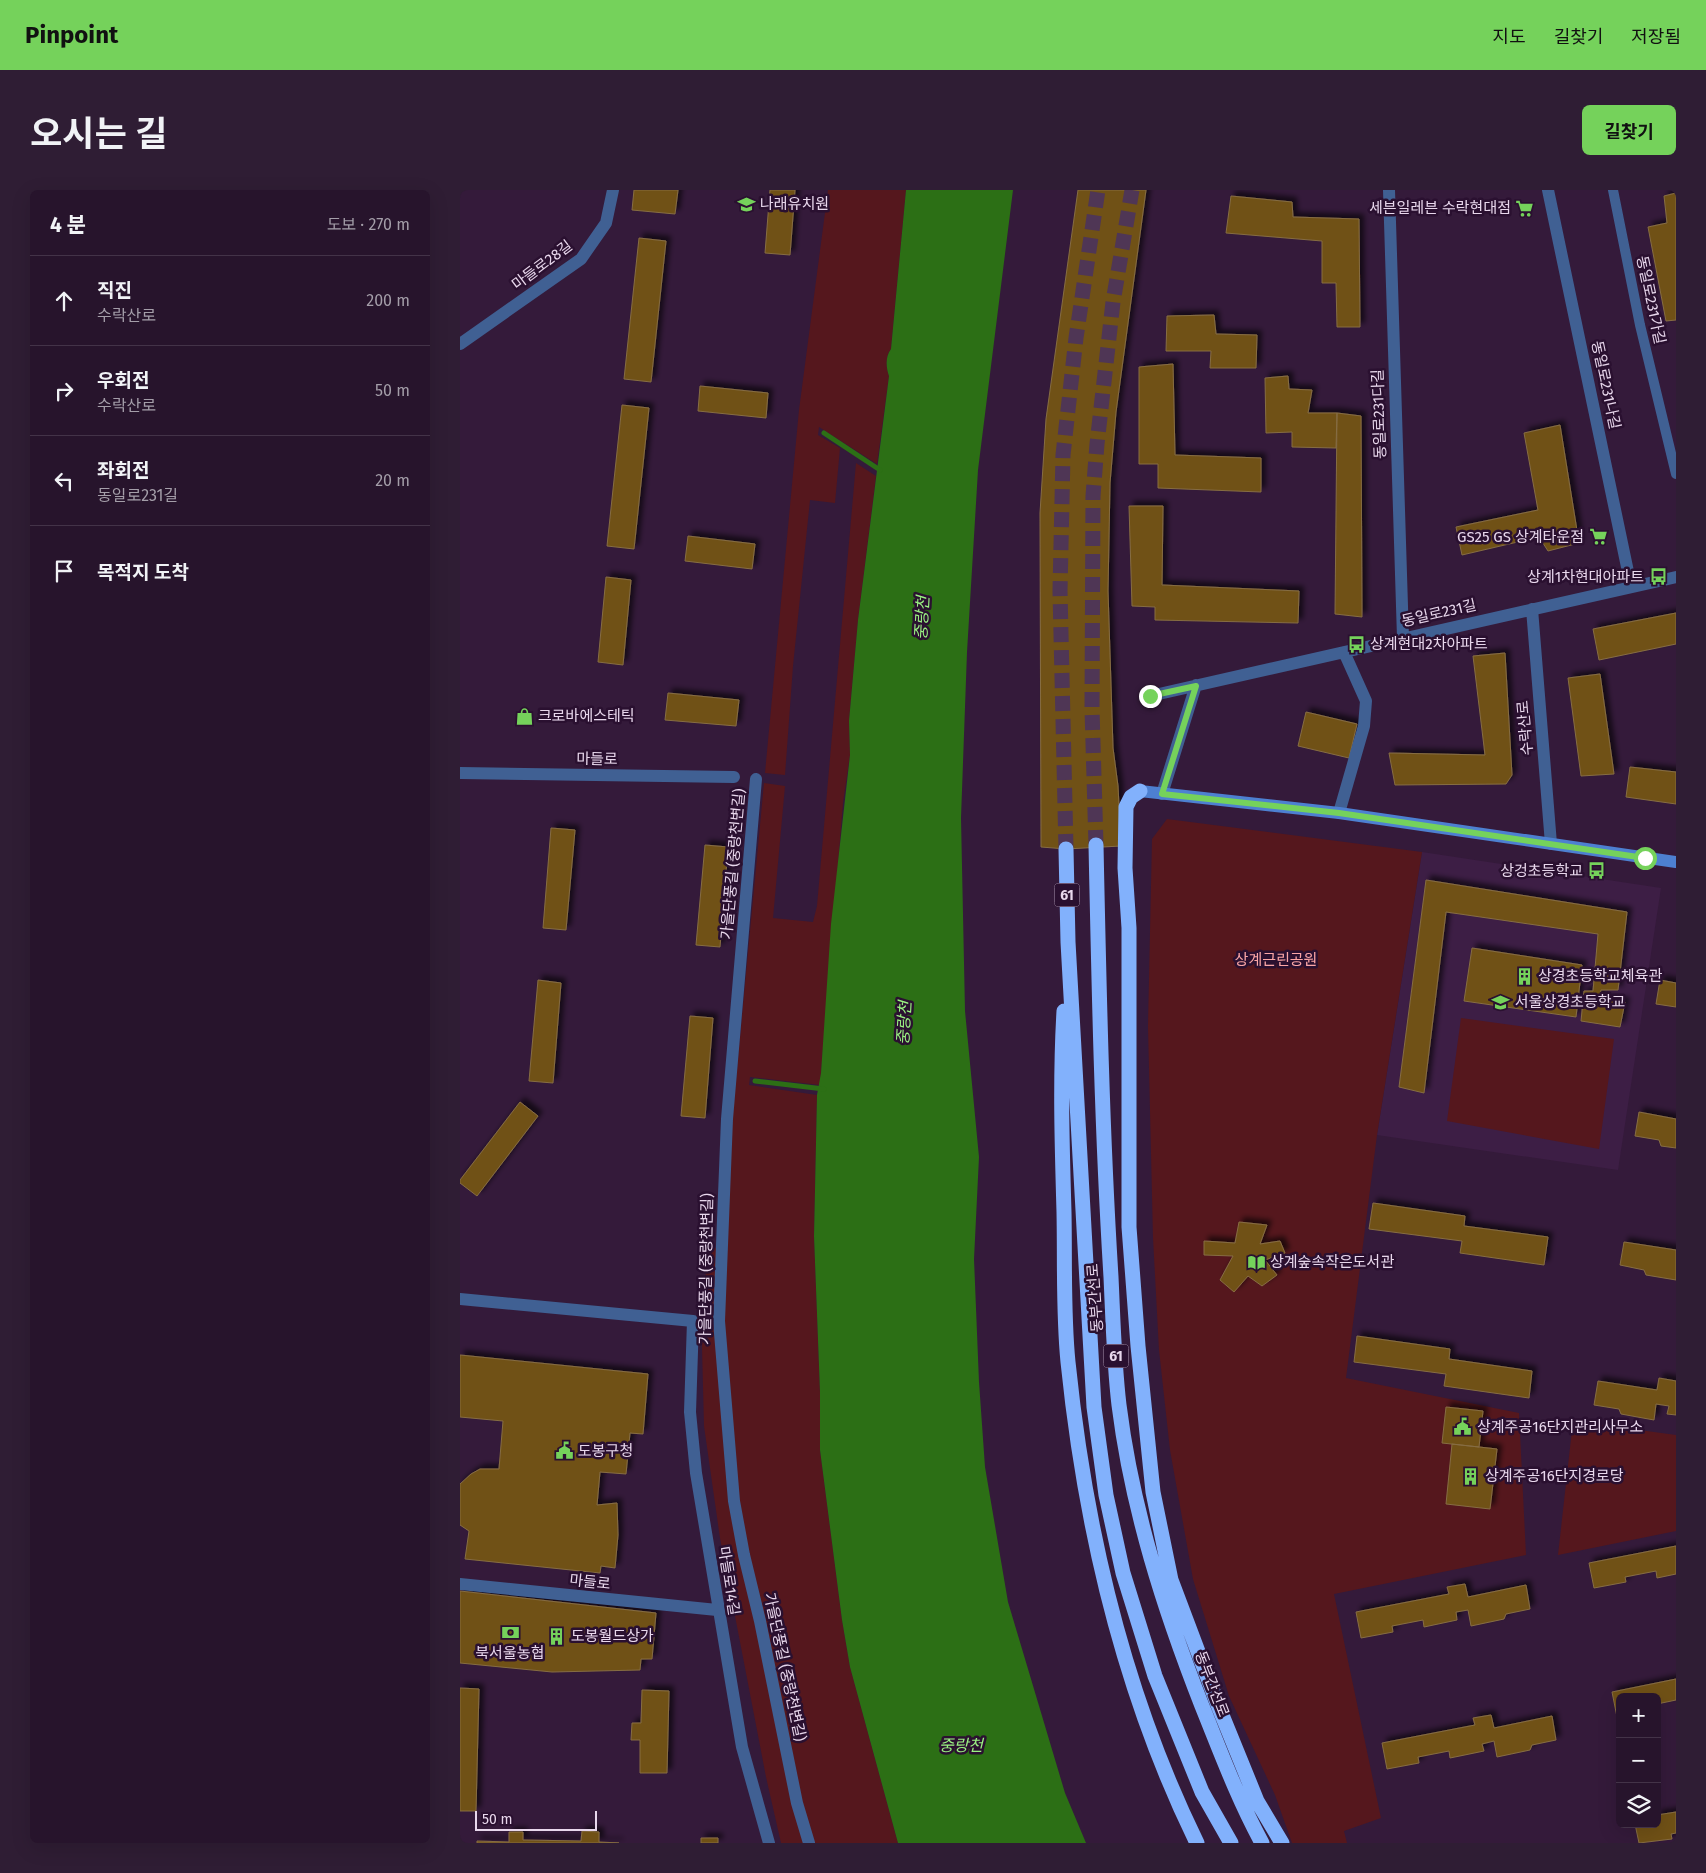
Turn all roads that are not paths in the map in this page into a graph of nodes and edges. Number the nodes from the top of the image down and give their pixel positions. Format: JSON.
{"nodes":[{"id":1,"x":613,"y":190,"type":"edge"},
{"id":2,"x":1389,"y":190,"type":"edge"},
{"id":3,"x":1548,"y":190,"type":"edge"},
{"id":4,"x":1613,"y":190,"type":"edge"},
{"id":5,"x":460,"y":344,"type":"edge"},
{"id":6,"x":1676,"y":474,"type":"edge"},
{"id":7,"x":1676,"y":577,"type":"edge"},
{"id":8,"x":1631,"y":586,"type":"junction"},
{"id":9,"x":1532,"y":609,"type":"junction"},
{"id":10,"x":1403,"y":638,"type":"junction"},
{"id":11,"x":1344,"y":652,"type":"junction"},
{"id":12,"x":1196,"y":686,"type":"junction"},
{"id":13,"x":1150,"y":696,"type":"dead end"},
{"id":14,"x":460,"y":773,"type":"edge"},
{"id":15,"x":734,"y":777,"type":"dead end"},
{"id":16,"x":756,"y":778,"type":"dead end"},
{"id":17,"x":1140,"y":791,"type":"joint"},
{"id":18,"x":1162,"y":794,"type":"junction"},
{"id":19,"x":1339,"y":813,"type":"junction"},
{"id":20,"x":1551,"y":844,"type":"junction"},
{"id":21,"x":1096,"y":845,"type":"tunnel mouth"},
{"id":22,"x":1066,"y":849,"type":"tunnel mouth"},
{"id":23,"x":1676,"y":862,"type":"edge"},
{"id":24,"x":1068,"y":942,"type":"junction"},
{"id":25,"x":460,"y":1299,"type":"edge"},
{"id":26,"x":460,"y":1584,"type":"edge"},
{"id":27,"x":717,"y":1610,"type":"junction"},
{"id":28,"x":769,"y":1843,"type":"edge"},
{"id":29,"x":809,"y":1843,"type":"edge"},
{"id":30,"x":1197,"y":1843,"type":"edge"},
{"id":31,"x":1231,"y":1843,"type":"edge"},
{"id":32,"x":1262,"y":1843,"type":"edge"},
{"id":33,"x":1282,"y":1843,"type":"edge"}],
"edges":[{"from":1,"to":5,"type":"street","name":"마들로28길"},
{"from":2,"to":10,"type":"street","name":"동일로231다길"},
{"from":3,"to":8,"type":"street","name":"동일로231나길"},
{"from":4,"to":6,"type":"lane","name":"동일로231가길"},
{"from":7,"to":8,"type":"street","name":"동일로231길"},
{"from":8,"to":9,"type":"street","name":"동일로231길"},
{"from":9,"to":10,"type":"street","name":"동일로231길"},
{"from":9,"to":20,"type":"street","name":"수락산로"},
{"from":10,"to":11,"type":"street","name":"동일로231길"},
{"from":11,"to":12,"type":"street","name":"동일로231길"},
{"from":11,"to":19,"type":"street"},
{"from":12,"to":13,"type":"street","name":"동일로231길"},
{"from":12,"to":18,"type":"street"},
{"from":14,"to":15,"type":"street","name":"마들로"},
{"from":16,"to":29,"type":"street","name":"가을단풍길 (중랑천변길)"},
{"from":17,"to":18,"type":"street"},
{"from":17,"to":33,"type":"highway"},
{"from":18,"to":19,"type":"street"},
{"from":19,"to":20,"type":"street"},
{"from":20,"to":23,"type":"street"},
{"from":21,"to":32,"type":"highway","name":"동부간선로","number":"61"},
{"from":22,"to":24,"type":"highway","name":"동부간선로","number":"61"},
{"from":24,"to":30,"type":"highway"},
{"from":24,"to":31,"type":"highway","name":"동부간선로","number":"61"},
{"from":25,"to":27,"type":"street","name":"마들로14길"},
{"from":26,"to":27,"type":"street","name":"마들로"},
{"from":27,"to":28,"type":"street","name":"마들로14길"}]}
